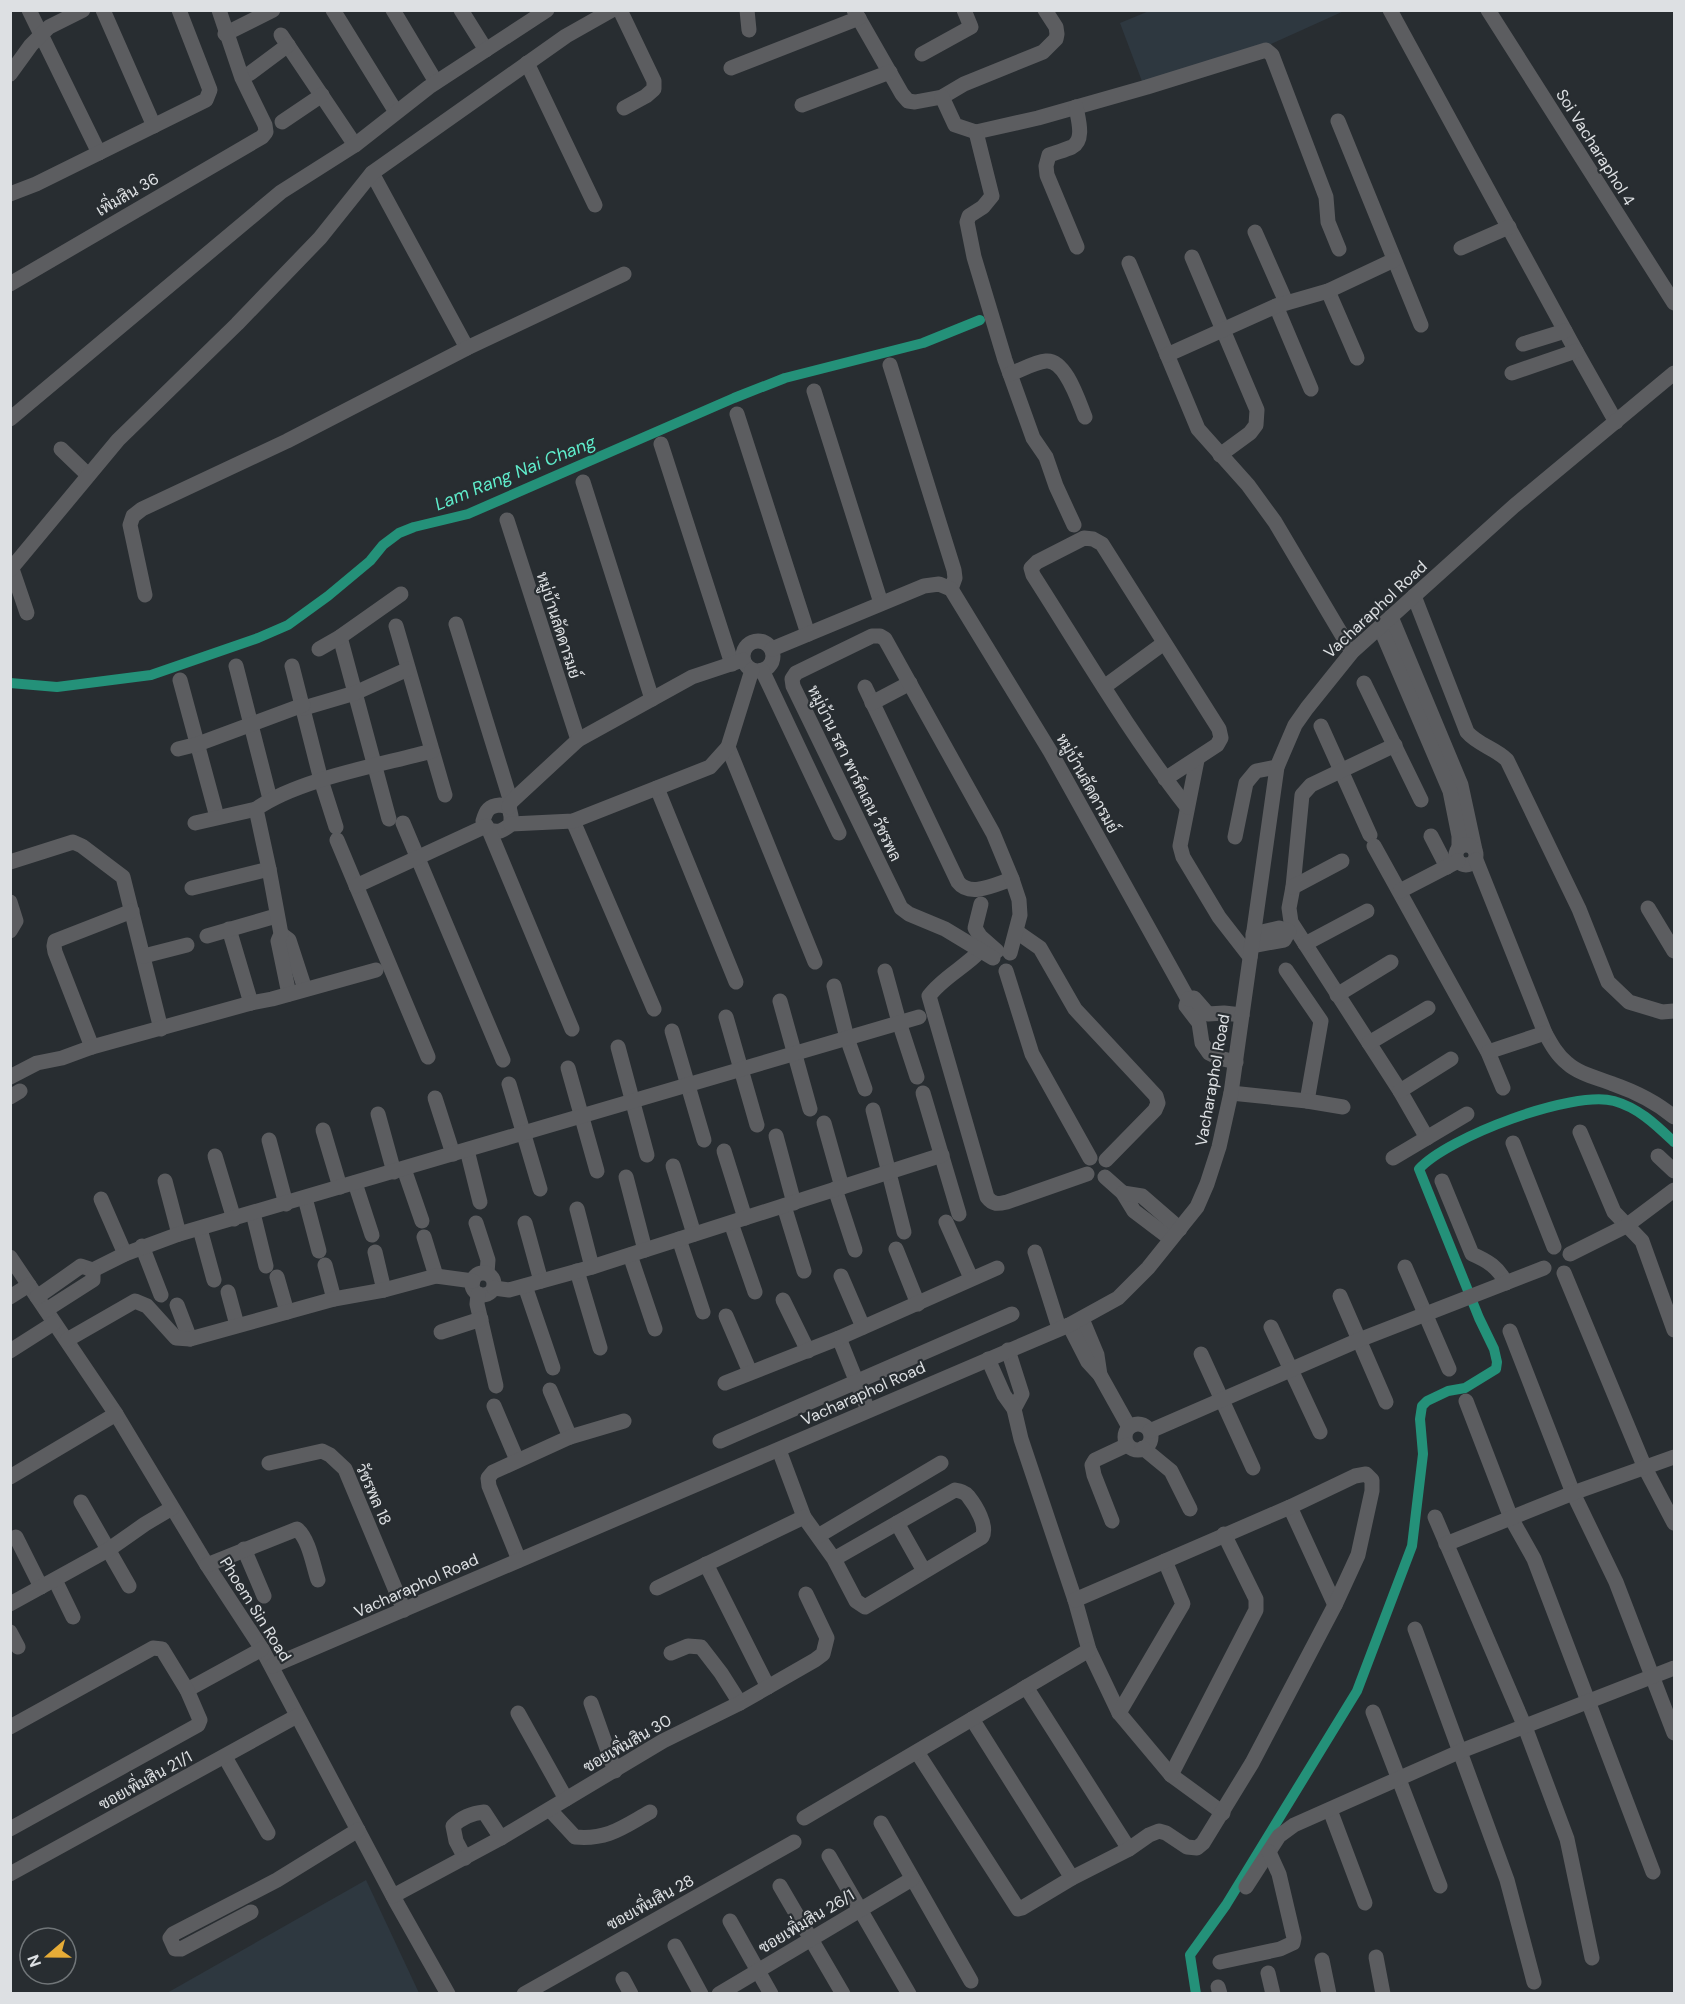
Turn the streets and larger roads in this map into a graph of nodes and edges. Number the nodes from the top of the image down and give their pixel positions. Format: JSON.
{"nodes":[{"id":1,"x":29,"y":10,"type":"edge"},
{"id":2,"x":83,"y":10,"type":"edge"},
{"id":3,"x":103,"y":10,"type":"edge"},
{"id":4,"x":179,"y":10,"type":"edge"},
{"id":5,"x":219,"y":10,"type":"edge"},
{"id":6,"x":273,"y":10,"type":"edge"},
{"id":7,"x":333,"y":10,"type":"edge"},
{"id":8,"x":393,"y":10,"type":"edge"},
{"id":9,"x":461,"y":10,"type":"edge"},
{"id":10,"x":547,"y":10,"type":"edge"},
{"id":11,"x":612,"y":10,"type":"edge"},
{"id":12,"x":620,"y":10,"type":"edge"},
{"id":13,"x":747,"y":10,"type":"edge"},
{"id":14,"x":964,"y":10,"type":"edge"},
{"id":15,"x":1045,"y":10,"type":"edge"},
{"id":16,"x":1390,"y":10,"type":"edge"},
{"id":17,"x":1488,"y":10,"type":"edge"},
{"id":18,"x":857,"y":14,"type":"edge"},
{"id":19,"x":529,"y":15,"type":"edge"},
{"id":20,"x":749,"y":30,"type":"dead end"},
{"id":21,"x":225,"y":34,"type":"junction"},
{"id":22,"x":41,"y":35,"type":"junction"},
{"id":23,"x":486,"y":50,"type":"junction"},
{"id":24,"x":922,"y":54,"type":"dead end"},
{"id":25,"x":527,"y":63,"type":"junction"},
{"id":26,"x":731,"y":68,"type":"dead end"},
{"id":27,"x":890,"y":72,"type":"junction"},
{"id":28,"x":10,"y":74,"type":"edge"},
{"id":29,"x":249,"y":74,"type":"dead end"},
{"id":30,"x":436,"y":82,"type":"junction"},
{"id":31,"x":322,"y":95,"type":"junction"},
{"id":32,"x":942,"y":97,"type":"junction"},
{"id":33,"x":802,"y":105,"type":"dead end"},
{"id":34,"x":1076,"y":107,"type":"junction"},
{"id":35,"x":624,"y":108,"type":"dead end"},
{"id":36,"x":396,"y":112,"type":"junction"},
{"id":37,"x":1338,"y":121,"type":"dead end"},
{"id":38,"x":282,"y":122,"type":"dead end"},
{"id":39,"x":154,"y":126,"type":"junction"},
{"id":40,"x":976,"y":132,"type":"junction"},
{"id":41,"x":355,"y":145,"type":"junction"},
{"id":42,"x":99,"y":153,"type":"junction"},
{"id":43,"x":372,"y":173,"type":"junction"},
{"id":44,"x":10,"y":194,"type":"edge"},
{"id":45,"x":595,"y":205,"type":"dead end"},
{"id":46,"x":1509,"y":227,"type":"junction"},
{"id":47,"x":1255,"y":232,"type":"dead end"},
{"id":48,"x":1077,"y":247,"type":"dead end"},
{"id":49,"x":1461,"y":248,"type":"dead end"},
{"id":50,"x":1339,"y":249,"type":"dead end"},
{"id":51,"x":1192,"y":257,"type":"dead end"},
{"id":52,"x":1394,"y":260,"type":"junction"},
{"id":53,"x":1129,"y":263,"type":"dead end"},
{"id":54,"x":624,"y":274,"type":"dead end"},
{"id":55,"x":10,"y":284,"type":"edge"},
{"id":56,"x":1328,"y":291,"type":"junction"},
{"id":57,"x":1674,"y":303,"type":"edge"},
{"id":58,"x":1281,"y":304,"type":"junction"},
{"id":59,"x":1420,"y":325,"type":"dead end"},
{"id":60,"x":1222,"y":331,"type":"junction"},
{"id":61,"x":1565,"y":331,"type":"junction"},
{"id":62,"x":1523,"y":344,"type":"dead end"},
{"id":63,"x":467,"y":348,"type":"junction"},
{"id":64,"x":1576,"y":351,"type":"junction"},
{"id":65,"x":1167,"y":355,"type":"junction"},
{"id":66,"x":1357,"y":358,"type":"dead end"},
{"id":67,"x":890,"y":365,"type":"dead end"},
{"id":68,"x":1512,"y":373,"type":"dead end"},
{"id":69,"x":1674,"y":373,"type":"edge"},
{"id":70,"x":1010,"y":374,"type":"junction"},
{"id":71,"x":1311,"y":389,"type":"dead end"},
{"id":72,"x":814,"y":391,"type":"dead end"},
{"id":73,"x":736,"y":414,"type":"dead end"},
{"id":74,"x":1085,"y":417,"type":"dead end"},
{"id":75,"x":10,"y":419,"type":"edge"},
{"id":76,"x":1616,"y":422,"type":"junction"},
{"id":77,"x":661,"y":444,"type":"dead end"},
{"id":78,"x":61,"y":449,"type":"dead end"},
{"id":79,"x":1220,"y":455,"type":"junction"},
{"id":80,"x":88,"y":475,"type":"junction"},
{"id":81,"x":583,"y":482,"type":"dead end"},
{"id":82,"x":507,"y":520,"type":"dead end"},
{"id":83,"x":1074,"y":525,"type":"dead end"},
{"id":84,"x":11,"y":569,"type":"edge"},
{"id":85,"x":951,"y":589,"type":"junction"},
{"id":86,"x":401,"y":594,"type":"dead end"},
{"id":87,"x":145,"y":595,"type":"dead end"},
{"id":88,"x":1414,"y":596,"type":"junction"},
{"id":89,"x":881,"y":603,"type":"junction"},
{"id":90,"x":27,"y":613,"type":"dead end"},
{"id":91,"x":1386,"y":622,"type":"junction"},
{"id":92,"x":456,"y":624,"type":"dead end"},
{"id":93,"x":396,"y":626,"type":"dead end"},
{"id":94,"x":808,"y":634,"type":"junction"},
{"id":95,"x":340,"y":637,"type":"junction"},
{"id":96,"x":1164,"y":643,"type":"junction"},
{"id":97,"x":320,"y":649,"type":"dead end"},
{"id":98,"x":772,"y":649,"type":"junction"},
{"id":99,"x":1352,"y":652,"type":"junction"},
{"id":100,"x":236,"y":666,"type":"dead end"},
{"id":101,"x":292,"y":666,"type":"dead end"},
{"id":102,"x":747,"y":666,"type":"junction"},
{"id":103,"x":408,"y":669,"type":"junction"},
{"id":104,"x":180,"y":680,"type":"dead end"},
{"id":105,"x":910,"y":683,"type":"junction"},
{"id":106,"x":1364,"y":683,"type":"dead end"},
{"id":107,"x":865,"y":687,"type":"dead end"},
{"id":108,"x":1104,"y":687,"type":"junction"},
{"id":109,"x":355,"y":693,"type":"junction"},
{"id":110,"x":1416,"y":696,"type":"junction"},
{"id":111,"x":652,"y":699,"type":"junction"},
{"id":112,"x":872,"y":703,"type":"junction"},
{"id":113,"x":304,"y":706,"type":"junction"},
{"id":114,"x":252,"y":725,"type":"junction"},
{"id":115,"x":1321,"y":726,"type":"dead end"},
{"id":116,"x":578,"y":740,"type":"junction"},
{"id":117,"x":198,"y":744,"type":"junction"},
{"id":118,"x":1395,"y":745,"type":"junction"},
{"id":119,"x":728,"y":747,"type":"junction"},
{"id":120,"x":178,"y":749,"type":"dead end"},
{"id":121,"x":432,"y":751,"type":"junction"},
{"id":122,"x":1197,"y":760,"type":"junction"},
{"id":123,"x":375,"y":766,"type":"junction"},
{"id":124,"x":1277,"y":767,"type":"junction"},
{"id":125,"x":1342,"y":770,"type":"junction"},
{"id":126,"x":1166,"y":779,"type":"junction"},
{"id":127,"x":321,"y":780,"type":"junction"},
{"id":128,"x":657,"y":788,"type":"junction"},
{"id":129,"x":445,"y":795,"type":"dead end"},
{"id":130,"x":270,"y":799,"type":"junction"},
{"id":131,"x":1421,"y":800,"type":"dead end"},
{"id":132,"x":510,"y":804,"type":"junction"},
{"id":133,"x":1187,"y":807,"type":"junction"},
{"id":134,"x":256,"y":809,"type":"junction"},
{"id":135,"x":217,"y":817,"type":"junction"},
{"id":136,"x":573,"y":821,"type":"junction"},
{"id":137,"x":195,"y":823,"type":"dead end"},
{"id":138,"x":511,"y":824,"type":"junction"},
{"id":139,"x":487,"y":828,"type":"junction"},
{"id":140,"x":839,"y":833,"type":"dead end"},
{"id":141,"x":1431,"y":836,"type":"dead end"},
{"id":142,"x":1235,"y":837,"type":"dead end"},
{"id":143,"x":1476,"y":855,"type":"junction"},
{"id":144,"x":417,"y":856,"type":"junction"},
{"id":145,"x":1455,"y":859,"type":"junction"},
{"id":146,"x":1342,"y":861,"type":"dead end"},
{"id":147,"x":10,"y":862,"type":"edge"},
{"id":148,"x":269,"y":869,"type":"junction"},
{"id":149,"x":1012,"y":879,"type":"junction"},
{"id":150,"x":356,"y":886,"type":"junction"},
{"id":151,"x":1293,"y":887,"type":"junction"},
{"id":152,"x":192,"y":888,"type":"dead end"},
{"id":153,"x":1400,"y":891,"type":"junction"},
{"id":154,"x":10,"y":902,"type":"edge"},
{"id":155,"x":981,"y":904,"type":"dead end"},
{"id":156,"x":1648,"y":908,"type":"dead end"},
{"id":157,"x":132,"y":911,"type":"junction"},
{"id":158,"x":1367,"y":911,"type":"dead end"},
{"id":159,"x":276,"y":916,"type":"junction"},
{"id":160,"x":229,"y":930,"type":"junction"},
{"id":161,"x":10,"y":931,"type":"edge"},
{"id":162,"x":1292,"y":931,"type":"junction"},
{"id":163,"x":1017,"y":932,"type":"junction"},
{"id":164,"x":281,"y":934,"type":"junction"},
{"id":165,"x":207,"y":936,"type":"dead end"},
{"id":166,"x":1305,"y":944,"type":"junction"},
{"id":167,"x":188,"y":945,"type":"dead end"},
{"id":168,"x":1251,"y":946,"type":"junction"},
{"id":169,"x":1674,"y":951,"type":"edge"},
{"id":170,"x":995,"y":953,"type":"junction"},
{"id":171,"x":144,"y":956,"type":"junction"},
{"id":172,"x":815,"y":962,"type":"dead end"},
{"id":173,"x":1391,"y":962,"type":"dead end"},
{"id":174,"x":376,"y":970,"type":"dead end"},
{"id":175,"x":885,"y":970,"type":"dead end"},
{"id":176,"x":1286,"y":970,"type":"dead end"},
{"id":177,"x":736,"y":982,"type":"dead end"},
{"id":178,"x":834,"y":986,"type":"dead end"},
{"id":179,"x":305,"y":989,"type":"junction"},
{"id":180,"x":289,"y":994,"type":"junction"},
{"id":181,"x":1337,"y":995,"type":"junction"},
{"id":182,"x":780,"y":1000,"type":"dead end"},
{"id":183,"x":251,"y":1002,"type":"junction"},
{"id":184,"x":1428,"y":1008,"type":"dead end"},
{"id":185,"x":654,"y":1009,"type":"dead end"},
{"id":186,"x":1674,"y":1011,"type":"edge"},
{"id":187,"x":1242,"y":1015,"type":"junction"},
{"id":188,"x":726,"y":1017,"type":"dead end"},
{"id":189,"x":919,"y":1017,"type":"dead end"},
{"id":190,"x":1204,"y":1019,"type":"junction"},
{"id":191,"x":899,"y":1023,"type":"junction"},
{"id":192,"x":161,"y":1029,"type":"junction"},
{"id":193,"x":572,"y":1029,"type":"dead end"},
{"id":194,"x":672,"y":1031,"type":"dead end"},
{"id":195,"x":1545,"y":1033,"type":"junction"},
{"id":196,"x":848,"y":1038,"type":"junction"},
{"id":197,"x":1369,"y":1043,"type":"junction"},
{"id":198,"x":92,"y":1047,"type":"junction"},
{"id":199,"x":618,"y":1047,"type":"dead end"},
{"id":200,"x":1488,"y":1052,"type":"junction"},
{"id":201,"x":795,"y":1053,"type":"junction"},
{"id":202,"x":428,"y":1057,"type":"dead end"},
{"id":203,"x":1451,"y":1059,"type":"dead end"},
{"id":204,"x":503,"y":1060,"type":"dead end"},
{"id":205,"x":1236,"y":1062,"type":"junction"},
{"id":206,"x":568,"y":1068,"type":"dead end"},
{"id":207,"x":741,"y":1069,"type":"junction"},
{"id":208,"x":10,"y":1077,"type":"edge"},
{"id":209,"x":916,"y":1077,"type":"dead end"},
{"id":210,"x":509,"y":1084,"type":"dead end"},
{"id":211,"x":688,"y":1084,"type":"junction"},
{"id":212,"x":1503,"y":1088,"type":"dead end"},
{"id":213,"x":865,"y":1089,"type":"dead end"},
{"id":214,"x":1400,"y":1091,"type":"junction"},
{"id":215,"x":923,"y":1093,"type":"dead end"},
{"id":216,"x":1231,"y":1093,"type":"junction"},
{"id":217,"x":435,"y":1098,"type":"dead end"},
{"id":218,"x":633,"y":1100,"type":"junction"},
{"id":219,"x":1307,"y":1101,"type":"junction"},
{"id":220,"x":1343,"y":1107,"type":"dead end"},
{"id":221,"x":810,"y":1109,"type":"dead end"},
{"id":222,"x":873,"y":1110,"type":"dead end"},
{"id":223,"x":1467,"y":1113,"type":"dead end"},
{"id":224,"x":378,"y":1114,"type":"dead end"},
{"id":225,"x":582,"y":1116,"type":"junction"},
{"id":226,"x":1674,"y":1117,"type":"edge"},
{"id":227,"x":824,"y":1123,"type":"dead end"},
{"id":228,"x":757,"y":1125,"type":"dead end"},
{"id":229,"x":323,"y":1130,"type":"dead end"},
{"id":230,"x":1580,"y":1132,"type":"dead end"},
{"id":231,"x":523,"y":1133,"type":"junction"},
{"id":232,"x":776,"y":1136,"type":"dead end"},
{"id":233,"x":1427,"y":1138,"type":"junction"},
{"id":234,"x":269,"y":1140,"type":"dead end"},
{"id":235,"x":704,"y":1140,"type":"dead end"},
{"id":236,"x":1513,"y":1143,"type":"dead end"},
{"id":237,"x":724,"y":1151,"type":"dead end"},
{"id":238,"x":460,"y":1152,"type":"junction"},
{"id":239,"x":647,"y":1155,"type":"dead end"},
{"id":240,"x":942,"y":1155,"type":"junction"},
{"id":241,"x":215,"y":1156,"type":"dead end"},
{"id":242,"x":1658,"y":1156,"type":"dead end"},
{"id":243,"x":1392,"y":1158,"type":"dead end"},
{"id":244,"x":1106,"y":1160,"type":"junction"},
{"id":245,"x":673,"y":1166,"type":"dead end"},
{"id":246,"x":1088,"y":1166,"type":"junction"},
{"id":247,"x":399,"y":1170,"type":"junction"},
{"id":248,"x":597,"y":1171,"type":"dead end"},
{"id":249,"x":1674,"y":1171,"type":"edge"},
{"id":250,"x":889,"y":1172,"type":"junction"},
{"id":251,"x":626,"y":1177,"type":"dead end"},
{"id":252,"x":1105,"y":1177,"type":"junction"},
{"id":253,"x":165,"y":1181,"type":"dead end"},
{"id":254,"x":1443,"y":1181,"type":"dead end"},
{"id":255,"x":348,"y":1185,"type":"junction"},
{"id":256,"x":839,"y":1188,"type":"junction"},
{"id":257,"x":540,"y":1189,"type":"dead end"},
{"id":258,"x":1674,"y":1190,"type":"edge"},
{"id":259,"x":305,"y":1198,"type":"junction"},
{"id":260,"x":101,"y":1199,"type":"dead end"},
{"id":261,"x":480,"y":1202,"type":"dead end"},
{"id":262,"x":286,"y":1204,"type":"junction"},
{"id":263,"x":789,"y":1204,"type":"junction"},
{"id":264,"x":577,"y":1209,"type":"dead end"},
{"id":265,"x":253,"y":1213,"type":"junction"},
{"id":266,"x":234,"y":1219,"type":"junction"},
{"id":267,"x":738,"y":1220,"type":"junction"},
{"id":268,"x":422,"y":1221,"type":"dead end"},
{"id":269,"x":476,"y":1222,"type":"dead end"},
{"id":270,"x":525,"y":1223,"type":"dead end"},
{"id":271,"x":1626,"y":1226,"type":"junction"},
{"id":272,"x":200,"y":1229,"type":"junction"},
{"id":273,"x":904,"y":1232,"type":"dead end"},
{"id":274,"x":179,"y":1234,"type":"junction"},
{"id":275,"x":1176,"y":1234,"type":"junction"},
{"id":276,"x":372,"y":1235,"type":"dead end"},
{"id":277,"x":424,"y":1237,"type":"dead end"},
{"id":278,"x":687,"y":1237,"type":"junction"},
{"id":279,"x":142,"y":1246,"type":"junction"},
{"id":280,"x":1554,"y":1247,"type":"junction"},
{"id":281,"x":896,"y":1248,"type":"dead end"},
{"id":282,"x":645,"y":1250,"type":"junction"},
{"id":283,"x":855,"y":1250,"type":"dead end"},
{"id":284,"x":319,"y":1251,"type":"dead end"},
{"id":285,"x":375,"y":1252,"type":"dead end"},
{"id":286,"x":1035,"y":1252,"type":"dead end"},
{"id":287,"x":125,"y":1254,"type":"junction"},
{"id":288,"x":1570,"y":1254,"type":"junction"},
{"id":289,"x":630,"y":1255,"type":"junction"},
{"id":290,"x":10,"y":1257,"type":"edge"},
{"id":291,"x":326,"y":1265,"type":"dead end"},
{"id":292,"x":592,"y":1267,"type":"junction"},
{"id":293,"x":1405,"y":1267,"type":"dead end"},
{"id":294,"x":997,"y":1268,"type":"dead end"},
{"id":295,"x":1544,"y":1268,"type":"junction"},
{"id":296,"x":577,"y":1271,"type":"junction"},
{"id":297,"x":804,"y":1271,"type":"dead end"},
{"id":298,"x":487,"y":1273,"type":"junction"},
{"id":299,"x":1564,"y":1273,"type":"junction"},
{"id":300,"x":436,"y":1276,"type":"junction"},
{"id":301,"x":841,"y":1276,"type":"dead end"},
{"id":302,"x":971,"y":1278,"type":"junction"},
{"id":303,"x":214,"y":1280,"type":"dead end"},
{"id":304,"x":541,"y":1281,"type":"junction"},
{"id":305,"x":1506,"y":1283,"type":"junction"},
{"id":306,"x":525,"y":1286,"type":"junction"},
{"id":307,"x":475,"y":1288,"type":"junction"},
{"id":308,"x":494,"y":1288,"type":"junction"},
{"id":309,"x":384,"y":1290,"type":"junction"},
{"id":310,"x":228,"y":1292,"type":"dead end"},
{"id":311,"x":755,"y":1292,"type":"dead end"},
{"id":312,"x":161,"y":1295,"type":"dead end"},
{"id":313,"x":1340,"y":1296,"type":"dead end"},
{"id":314,"x":10,"y":1297,"type":"edge"},
{"id":315,"x":37,"y":1297,"type":"junction"},
{"id":316,"x":334,"y":1299,"type":"junction"},
{"id":317,"x":783,"y":1300,"type":"dead end"},
{"id":318,"x":918,"y":1304,"type":"junction"},
{"id":319,"x":177,"y":1305,"type":"dead end"},
{"id":320,"x":287,"y":1311,"type":"junction"},
{"id":321,"x":703,"y":1312,"type":"dead end"},
{"id":322,"x":1012,"y":1314,"type":"dead end"},
{"id":323,"x":1427,"y":1315,"type":"junction"},
{"id":324,"x":726,"y":1316,"type":"dead end"},
{"id":325,"x":481,"y":1318,"type":"junction"},
{"id":326,"x":54,"y":1323,"type":"junction"},
{"id":327,"x":1070,"y":1324,"type":"junction"},
{"id":328,"x":237,"y":1325,"type":"junction"},
{"id":329,"x":862,"y":1327,"type":"junction"},
{"id":330,"x":1270,"y":1327,"type":"dead end"},
{"id":331,"x":655,"y":1329,"type":"dead end"},
{"id":332,"x":1674,"y":1330,"type":"edge"},
{"id":333,"x":1510,"y":1331,"type":"dead end"},
{"id":334,"x":441,"y":1332,"type":"dead end"},
{"id":335,"x":839,"y":1338,"type":"junction"},
{"id":336,"x":190,"y":1339,"type":"junction"},
{"id":337,"x":67,"y":1340,"type":"junction"},
{"id":338,"x":1359,"y":1340,"type":"junction"},
{"id":339,"x":600,"y":1348,"type":"dead end"},
{"id":340,"x":1008,"y":1350,"type":"junction"},
{"id":341,"x":10,"y":1351,"type":"edge"},
{"id":342,"x":808,"y":1351,"type":"junction"},
{"id":343,"x":1201,"y":1354,"type":"dead end"},
{"id":344,"x":988,"y":1359,"type":"junction"},
{"id":345,"x":552,"y":1368,"type":"dead end"},
{"id":346,"x":1291,"y":1369,"type":"junction"},
{"id":347,"x":1449,"y":1369,"type":"dead end"},
{"id":348,"x":750,"y":1372,"type":"junction"},
{"id":349,"x":857,"y":1381,"type":"junction"},
{"id":350,"x":725,"y":1383,"type":"dead end"},
{"id":351,"x":496,"y":1386,"type":"dead end"},
{"id":352,"x":550,"y":1390,"type":"dead end"},
{"id":353,"x":1222,"y":1400,"type":"junction"},
{"id":354,"x":1466,"y":1401,"type":"dead end"},
{"id":355,"x":1386,"y":1402,"type":"dead end"},
{"id":356,"x":494,"y":1406,"type":"dead end"},
{"id":357,"x":1014,"y":1409,"type":"junction"},
{"id":358,"x":868,"y":1410,"type":"junction"},
{"id":359,"x":116,"y":1413,"type":"junction"},
{"id":360,"x":624,"y":1421,"type":"dead end"},
{"id":361,"x":1129,"y":1427,"type":"junction"},
{"id":362,"x":1150,"y":1431,"type":"junction"},
{"id":363,"x":1320,"y":1432,"type":"dead end"},
{"id":364,"x":570,"y":1437,"type":"junction"},
{"id":365,"x":720,"y":1441,"type":"dead end"},
{"id":366,"x":1127,"y":1445,"type":"junction"},
{"id":367,"x":1143,"y":1448,"type":"junction"},
{"id":368,"x":779,"y":1450,"type":"junction"},
{"id":369,"x":1674,"y":1457,"type":"edge"},
{"id":370,"x":517,"y":1460,"type":"junction"},
{"id":371,"x":269,"y":1463,"type":"dead end"},
{"id":372,"x":941,"y":1463,"type":"dead end"},
{"id":373,"x":1253,"y":1468,"type":"dead end"},
{"id":374,"x":1645,"y":1468,"type":"junction"},
{"id":375,"x":10,"y":1477,"type":"edge"},
{"id":376,"x":1573,"y":1493,"type":"junction"},
{"id":377,"x":81,"y":1502,"type":"dead end"},
{"id":378,"x":1290,"y":1507,"type":"junction"},
{"id":379,"x":172,"y":1508,"type":"junction"},
{"id":380,"x":1190,"y":1509,"type":"dead end"},
{"id":381,"x":1435,"y":1517,"type":"dead end"},
{"id":382,"x":804,"y":1518,"type":"junction"},
{"id":383,"x":1511,"y":1518,"type":"junction"},
{"id":384,"x":1112,"y":1521,"type":"dead end"},
{"id":385,"x":897,"y":1523,"type":"junction"},
{"id":386,"x":1674,"y":1523,"type":"edge"},
{"id":387,"x":1224,"y":1534,"type":"junction"},
{"id":388,"x":818,"y":1536,"type":"junction"},
{"id":389,"x":16,"y":1537,"type":"dead end"},
{"id":390,"x":1446,"y":1544,"type":"junction"},
{"id":391,"x":244,"y":1549,"type":"junction"},
{"id":392,"x":108,"y":1550,"type":"junction"},
{"id":393,"x":834,"y":1559,"type":"junction"},
{"id":394,"x":519,"y":1560,"type":"junction"},
{"id":395,"x":1165,"y":1561,"type":"junction"},
{"id":396,"x":207,"y":1564,"type":"junction"},
{"id":397,"x":706,"y":1564,"type":"junction"},
{"id":398,"x":924,"y":1571,"type":"junction"},
{"id":399,"x":318,"y":1580,"type":"dead end"},
{"id":400,"x":48,"y":1584,"type":"junction"},
{"id":401,"x":129,"y":1586,"type":"dead end"},
{"id":402,"x":657,"y":1588,"type":"dead end"},
{"id":403,"x":806,"y":1594,"type":"dead end"},
{"id":404,"x":264,"y":1596,"type":"dead end"},
{"id":405,"x":1076,"y":1600,"type":"junction"},
{"id":406,"x":10,"y":1604,"type":"edge"},
{"id":407,"x":1335,"y":1605,"type":"junction"},
{"id":408,"x":404,"y":1610,"type":"junction"},
{"id":409,"x":73,"y":1617,"type":"dead end"},
{"id":410,"x":1415,"y":1629,"type":"dead end"},
{"id":411,"x":10,"y":1632,"type":"edge"},
{"id":412,"x":18,"y":1647,"type":"dead end"},
{"id":413,"x":262,"y":1649,"type":"junction"},
{"id":414,"x":1089,"y":1650,"type":"junction"},
{"id":415,"x":670,"y":1653,"type":"dead end"},
{"id":416,"x":272,"y":1666,"type":"junction"},
{"id":417,"x":1674,"y":1668,"type":"edge"},
{"id":418,"x":1654,"y":1677,"type":"junction"},
{"id":419,"x":768,"y":1687,"type":"junction"},
{"id":420,"x":1026,"y":1687,"type":"junction"},
{"id":421,"x":187,"y":1690,"type":"junction"},
{"id":422,"x":1587,"y":1702,"type":"junction"},
{"id":423,"x":591,"y":1703,"type":"dead end"},
{"id":424,"x":740,"y":1703,"type":"junction"},
{"id":425,"x":1373,"y":1712,"type":"dead end"},
{"id":426,"x":519,"y":1713,"type":"dead end"},
{"id":427,"x":1119,"y":1713,"type":"junction"},
{"id":428,"x":297,"y":1716,"type":"junction"},
{"id":429,"x":972,"y":1719,"type":"junction"},
{"id":430,"x":10,"y":1727,"type":"edge"},
{"id":431,"x":1525,"y":1727,"type":"junction"},
{"id":432,"x":1674,"y":1733,"type":"edge"},
{"id":433,"x":1461,"y":1751,"type":"junction"},
{"id":434,"x":917,"y":1752,"type":"junction"},
{"id":435,"x":225,"y":1757,"type":"junction"},
{"id":436,"x":615,"y":1771,"type":"junction"},
{"id":437,"x":1171,"y":1774,"type":"junction"},
{"id":438,"x":1399,"y":1778,"type":"junction"},
{"id":439,"x":566,"y":1799,"type":"junction"},
{"id":440,"x":550,"y":1810,"type":"junction"},
{"id":441,"x":1330,"y":1810,"type":"junction"},
{"id":442,"x":651,"y":1812,"type":"dead end"},
{"id":443,"x":1223,"y":1813,"type":"junction"},
{"id":444,"x":804,"y":1818,"type":"dead end"},
{"id":445,"x":881,"y":1823,"type":"dead end"},
{"id":446,"x":10,"y":1829,"type":"edge"},
{"id":447,"x":358,"y":1830,"type":"junction"},
{"id":448,"x":268,"y":1833,"type":"dead end"},
{"id":449,"x":501,"y":1838,"type":"junction"},
{"id":450,"x":794,"y":1842,"type":"dead end"},
{"id":451,"x":1129,"y":1849,"type":"junction"},
{"id":452,"x":1269,"y":1852,"type":"junction"},
{"id":453,"x":829,"y":1856,"type":"dead end"},
{"id":454,"x":465,"y":1858,"type":"junction"},
{"id":455,"x":1653,"y":1872,"type":"dead end"},
{"id":456,"x":10,"y":1874,"type":"edge"},
{"id":457,"x":1072,"y":1878,"type":"junction"},
{"id":458,"x":912,"y":1879,"type":"junction"},
{"id":459,"x":780,"y":1886,"type":"dead end"},
{"id":460,"x":1440,"y":1886,"type":"dead end"},
{"id":461,"x":1246,"y":1887,"type":"dead end"},
{"id":462,"x":393,"y":1896,"type":"junction"},
{"id":463,"x":1365,"y":1902,"type":"dead end"},
{"id":464,"x":861,"y":1909,"type":"junction"},
{"id":465,"x":251,"y":1912,"type":"dead end"},
{"id":466,"x":730,"y":1921,"type":"dead end"},
{"id":467,"x":812,"y":1939,"type":"junction"},
{"id":468,"x":675,"y":1946,"type":"dead end"},
{"id":469,"x":1376,"y":1957,"type":"dead end"},
{"id":470,"x":1592,"y":1958,"type":"dead end"},
{"id":471,"x":1323,"y":1960,"type":"dead end"},
{"id":472,"x":1220,"y":1962,"type":"dead end"},
{"id":473,"x":758,"y":1970,"type":"junction"},
{"id":474,"x":1269,"y":1972,"type":"dead end"},
{"id":475,"x":623,"y":1979,"type":"dead end"},
{"id":476,"x":971,"y":1981,"type":"dead end"},
{"id":477,"x":1534,"y":1982,"type":"dead end"},
{"id":478,"x":448,"y":1994,"type":"edge"},
{"id":479,"x":524,"y":1994,"type":"edge"},
{"id":480,"x":631,"y":1994,"type":"edge"},
{"id":481,"x":701,"y":1994,"type":"edge"},
{"id":482,"x":719,"y":1994,"type":"edge"},
{"id":483,"x":771,"y":1994,"type":"edge"},
{"id":484,"x":843,"y":1994,"type":"edge"},
{"id":485,"x":909,"y":1994,"type":"edge"},
{"id":486,"x":1273,"y":1994,"type":"edge"},
{"id":487,"x":1329,"y":1994,"type":"edge"},
{"id":488,"x":1383,"y":1994,"type":"edge"}],
"edges":[{"from":1,"to":22,"type":"street"},
{"from":2,"to":22,"type":"street"},
{"from":3,"to":39,"type":"street"},
{"from":4,"to":39,"type":"street"},
{"from":5,"to":21,"type":"street"},
{"from":6,"to":21,"type":"street"},
{"from":7,"to":36,"type":"street"},
{"from":8,"to":30,"type":"street"},
{"from":9,"to":23,"type":"street"},
{"from":10,"to":19,"type":"street"},
{"from":11,"to":25,"type":"street"},
{"from":12,"to":35,"type":"street"},
{"from":13,"to":20,"type":"street"},
{"from":14,"to":24,"type":"street"},
{"from":15,"to":32,"type":"street"},
{"from":16,"to":46,"type":"street"},
{"from":17,"to":57,"type":"street","name":"Soi Vacharaphol 4"},
{"from":18,"to":26,"type":"street"},
{"from":18,"to":27,"type":"street"},
{"from":19,"to":23,"type":"street"},
{"from":21,"to":55,"type":"street","name":"เพิ่มสิน 36"},
{"from":22,"to":28,"type":"street"},
{"from":22,"to":42,"type":"street"},
{"from":23,"to":30,"type":"street"},
{"from":25,"to":43,"type":"street"},
{"from":25,"to":45,"type":"street"},
{"from":27,"to":32,"type":"street"},
{"from":27,"to":33,"type":"street"},
{"from":29,"to":31,"type":"street"},
{"from":30,"to":36,"type":"street"},
{"from":31,"to":38,"type":"street"},
{"from":31,"to":41,"type":"street"},
{"from":32,"to":40,"type":"street"},
{"from":34,"to":40,"type":"street"},
{"from":34,"to":48,"type":"street"},
{"from":34,"to":50,"type":"street"},
{"from":36,"to":41,"type":"street"},
{"from":37,"to":52,"type":"street"},
{"from":39,"to":42,"type":"street"},
{"from":40,"to":70,"type":"street"},
{"from":41,"to":75,"type":"street"},
{"from":42,"to":44,"type":"street"},
{"from":43,"to":63,"type":"street"},
{"from":43,"to":80,"type":"street"},
{"from":46,"to":49,"type":"street"},
{"from":46,"to":61,"type":"street"},
{"from":47,"to":58,"type":"street"},
{"from":51,"to":60,"type":"street"},
{"from":52,"to":56,"type":"street"},
{"from":52,"to":59,"type":"street"},
{"from":53,"to":65,"type":"street"},
{"from":54,"to":63,"type":"street"},
{"from":56,"to":58,"type":"street"},
{"from":56,"to":66,"type":"street"},
{"from":58,"to":60,"type":"street"},
{"from":58,"to":71,"type":"street"},
{"from":60,"to":65,"type":"street"},
{"from":60,"to":79,"type":"street"},
{"from":61,"to":62,"type":"street"},
{"from":61,"to":64,"type":"street"},
{"from":63,"to":87,"type":"street"},
{"from":64,"to":68,"type":"street"},
{"from":64,"to":76,"type":"street"},
{"from":65,"to":79,"type":"street"},
{"from":67,"to":85,"type":"street"},
{"from":69,"to":76,"type":"street","name":"Vacharaphol Road"},
{"from":70,"to":74,"type":"street"},
{"from":70,"to":83,"type":"street"},
{"from":72,"to":89,"type":"street"},
{"from":73,"to":94,"type":"street"},
{"from":76,"to":88,"type":"street","name":"Vacharaphol Road"},
{"from":77,"to":102,"type":"street"},
{"from":78,"to":80,"type":"street"},
{"from":79,"to":99,"type":"street"},
{"from":80,"to":84,"type":"street"},
{"from":81,"to":111,"type":"street"},
{"from":82,"to":116,"type":"street","name":"หมู่บ้านลัดดารมย์"},
{"from":84,"to":90,"type":"street"},
{"from":85,"to":89,"type":"street"},
{"from":85,"to":190,"type":"street","name":"หมู่บ้านลัดดารมย์"},
{"from":86,"to":95,"type":"street"},
{"from":88,"to":91,"type":"street","name":"Vacharaphol Road"},
{"from":88,"to":186,"type":"street"},
{"from":89,"to":94,"type":"street"},
{"from":91,"to":99,"type":"street","name":"Vacharaphol Road"},
{"from":91,"to":110,"type":"street"},
{"from":92,"to":132,"type":"street"},
{"from":93,"to":103,"type":"street"},
{"from":94,"to":98,"type":"street"},
{"from":95,"to":97,"type":"street"},
{"from":95,"to":109,"type":"street"},
{"from":96,"to":108,"type":"street"},
{"from":96,"to":108,"type":"street"},
{"from":96,"to":122,"type":"street"},
{"from":98,"to":102,"type":"street"},
{"from":98,"to":102,"type":"street"},
{"from":99,"to":124,"type":"street","name":"Vacharaphol Road"},
{"from":100,"to":114,"type":"street"},
{"from":101,"to":113,"type":"street"},
{"from":102,"to":111,"type":"street"},
{"from":102,"to":119,"type":"street"},
{"from":102,"to":140,"type":"street"},
{"from":103,"to":109,"type":"street"},
{"from":103,"to":121,"type":"street"},
{"from":104,"to":117,"type":"street"},
{"from":105,"to":112,"type":"street"},
{"from":105,"to":149,"type":"street","name":"หมู่บ้าน รสา พาร์คเลน วัชรพล"},
{"from":105,"to":170,"type":"street","name":"หมู่บ้าน รสา พาร์คเลน วัชรพล"},
{"from":106,"to":118,"type":"street"},
{"from":107,"to":112,"type":"street"},
{"from":108,"to":126,"type":"street"},
{"from":109,"to":113,"type":"street"},
{"from":109,"to":123,"type":"street"},
{"from":110,"to":143,"type":"street"},
{"from":110,"to":145,"type":"street"},
{"from":111,"to":116,"type":"street"},
{"from":112,"to":149,"type":"street"},
{"from":113,"to":114,"type":"street"},
{"from":113,"to":127,"type":"street"},
{"from":114,"to":117,"type":"street"},
{"from":114,"to":130,"type":"street"},
{"from":115,"to":125,"type":"street"},
{"from":116,"to":132,"type":"street"},
{"from":117,"to":120,"type":"street"},
{"from":117,"to":135,"type":"street"},
{"from":118,"to":125,"type":"street"},
{"from":118,"to":131,"type":"street"},
{"from":119,"to":128,"type":"street"},
{"from":119,"to":172,"type":"street"},
{"from":121,"to":123,"type":"street"},
{"from":121,"to":129,"type":"street"},
{"from":122,"to":126,"type":"street"},
{"from":122,"to":133,"type":"street"},
{"from":123,"to":127,"type":"street"},
{"from":123,"to":144,"type":"street"},
{"from":124,"to":142,"type":"street"},
{"from":124,"to":168,"type":"street","name":"Vacharaphol Road"},
{"from":125,"to":151,"type":"street"},
{"from":125,"to":153,"type":"street"},
{"from":126,"to":133,"type":"street"},
{"from":127,"to":130,"type":"street"},
{"from":127,"to":150,"type":"street"},
{"from":128,"to":136,"type":"street"},
{"from":128,"to":177,"type":"street"},
{"from":130,"to":134,"type":"street"},
{"from":132,"to":138,"type":"street"},
{"from":132,"to":139,"type":"street"},
{"from":133,"to":168,"type":"street"},
{"from":134,"to":135,"type":"street"},
{"from":134,"to":148,"type":"street"},
{"from":135,"to":137,"type":"street"},
{"from":136,"to":138,"type":"street"},
{"from":136,"to":185,"type":"street"},
{"from":138,"to":139,"type":"street"},
{"from":139,"to":144,"type":"street"},
{"from":139,"to":193,"type":"street"},
{"from":141,"to":145,"type":"street"},
{"from":143,"to":145,"type":"street"},
{"from":143,"to":195,"type":"street"},
{"from":144,"to":150,"type":"street"},
{"from":144,"to":204,"type":"street"},
{"from":145,"to":153,"type":"street"},
{"from":146,"to":151,"type":"street"},
{"from":147,"to":157,"type":"street"},
{"from":148,"to":152,"type":"street"},
{"from":148,"to":159,"type":"street"},
{"from":149,"to":163,"type":"street","name":"หมู่บ้าน รสา พาร์คเลน วัชรพล"},
{"from":150,"to":202,"type":"street"},
{"from":151,"to":162,"type":"street"},
{"from":153,"to":200,"type":"street"},
{"from":154,"to":161,"type":"street"},
{"from":155,"to":170,"type":"street"},
{"from":156,"to":169,"type":"street"},
{"from":157,"to":171,"type":"street"},
{"from":157,"to":198,"type":"street"},
{"from":158,"to":166,"type":"street"},
{"from":159,"to":160,"type":"street"},
{"from":159,"to":164,"type":"street"},
{"from":160,"to":165,"type":"street"},
{"from":160,"to":183,"type":"street"},
{"from":162,"to":166,"type":"street"},
{"from":162,"to":168,"type":"street"},
{"from":163,"to":170,"type":"street","name":"หมู่บ้าน รสา พาร์คเลน วัชรพล"},
{"from":163,"to":244,"type":"street"},
{"from":164,"to":179,"type":"street"},
{"from":164,"to":180,"type":"street"},
{"from":166,"to":181,"type":"street"},
{"from":167,"to":171,"type":"street"},
{"from":168,"to":187,"type":"street","name":"Vacharaphol Road"},
{"from":170,"to":246,"type":"street"},
{"from":170,"to":246,"type":"street","name":"หมู่บ้าน รสา พาร์คเลน วัชรพล"},
{"from":171,"to":192,"type":"street"},
{"from":173,"to":181,"type":"street"},
{"from":174,"to":179,"type":"street"},
{"from":175,"to":191,"type":"street"},
{"from":176,"to":219,"type":"street"},
{"from":178,"to":196,"type":"street"},
{"from":179,"to":180,"type":"street"},
{"from":180,"to":183,"type":"street"},
{"from":181,"to":197,"type":"street"},
{"from":182,"to":201,"type":"street"},
{"from":183,"to":192,"type":"street"},
{"from":184,"to":197,"type":"street"},
{"from":187,"to":190,"type":"street"},
{"from":187,"to":205,"type":"street","name":"Vacharaphol Road"},
{"from":188,"to":207,"type":"street"},
{"from":189,"to":191,"type":"street"},
{"from":190,"to":205,"type":"street","name":"หมู่บ้านลัดดารมย์"},
{"from":191,"to":196,"type":"street"},
{"from":191,"to":209,"type":"street"},
{"from":192,"to":198,"type":"street"},
{"from":194,"to":211,"type":"street"},
{"from":195,"to":200,"type":"street"},
{"from":195,"to":226,"type":"street"},
{"from":196,"to":201,"type":"street"},
{"from":196,"to":213,"type":"street"},
{"from":197,"to":214,"type":"street"},
{"from":198,"to":208,"type":"street"},
{"from":199,"to":218,"type":"street"},
{"from":200,"to":212,"type":"street"},
{"from":201,"to":207,"type":"street"},
{"from":201,"to":221,"type":"street"},
{"from":203,"to":214,"type":"street"},
{"from":205,"to":216,"type":"street","name":"Vacharaphol Road"},
{"from":206,"to":225,"type":"street"},
{"from":207,"to":211,"type":"street"},
{"from":207,"to":228,"type":"street"},
{"from":210,"to":231,"type":"street"},
{"from":211,"to":218,"type":"street"},
{"from":211,"to":235,"type":"street"},
{"from":214,"to":233,"type":"street"},
{"from":215,"to":240,"type":"street"},
{"from":216,"to":219,"type":"street"},
{"from":216,"to":275,"type":"street","name":"Vacharaphol Road"},
{"from":217,"to":238,"type":"street"},
{"from":218,"to":225,"type":"street"},
{"from":218,"to":239,"type":"street"},
{"from":219,"to":220,"type":"street"},
{"from":222,"to":250,"type":"street"},
{"from":223,"to":233,"type":"street"},
{"from":224,"to":247,"type":"street"},
{"from":225,"to":231,"type":"street"},
{"from":225,"to":248,"type":"street"},
{"from":227,"to":256,"type":"street"},
{"from":229,"to":255,"type":"street"},
{"from":230,"to":271,"type":"street"},
{"from":231,"to":238,"type":"street"},
{"from":231,"to":257,"type":"street"},
{"from":232,"to":263,"type":"street"},
{"from":233,"to":243,"type":"street"},
{"from":234,"to":262,"type":"street"},
{"from":236,"to":280,"type":"street"},
{"from":237,"to":267,"type":"street"},
{"from":238,"to":247,"type":"street"},
{"from":238,"to":261,"type":"street"},
{"from":240,"to":250,"type":"street"},
{"from":240,"to":302,"type":"street"},
{"from":241,"to":266,"type":"street"},
{"from":242,"to":249,"type":"street"},
{"from":244,"to":246,"type":"street"},
{"from":244,"to":252,"type":"street"},
{"from":245,"to":278,"type":"street"},
{"from":246,"to":252,"type":"street"},
{"from":247,"to":255,"type":"street"},
{"from":247,"to":268,"type":"street"},
{"from":250,"to":256,"type":"street"},
{"from":250,"to":273,"type":"street"},
{"from":251,"to":282,"type":"street"},
{"from":252,"to":275,"type":"street"},
{"from":253,"to":274,"type":"street"},
{"from":254,"to":305,"type":"street"},
{"from":255,"to":259,"type":"street"},
{"from":255,"to":276,"type":"street"},
{"from":256,"to":263,"type":"street"},
{"from":256,"to":283,"type":"street"},
{"from":258,"to":271,"type":"street"},
{"from":259,"to":262,"type":"street"},
{"from":259,"to":284,"type":"street"},
{"from":260,"to":287,"type":"street"},
{"from":262,"to":265,"type":"street"},
{"from":263,"to":267,"type":"street"},
{"from":263,"to":297,"type":"street"},
{"from":264,"to":292,"type":"street"},
{"from":265,"to":266,"type":"street"},
{"from":265,"to":320,"type":"street"},
{"from":266,"to":272,"type":"street"},
{"from":267,"to":278,"type":"street"},
{"from":267,"to":311,"type":"street"},
{"from":269,"to":298,"type":"street"},
{"from":270,"to":304,"type":"street"},
{"from":271,"to":288,"type":"street"},
{"from":271,"to":332,"type":"street"},
{"from":272,"to":274,"type":"street"},
{"from":272,"to":303,"type":"street"},
{"from":274,"to":279,"type":"street"},
{"from":275,"to":327,"type":"street","name":"Vacharaphol Road"},
{"from":277,"to":300,"type":"street"},
{"from":278,"to":282,"type":"street"},
{"from":278,"to":321,"type":"street"},
{"from":279,"to":287,"type":"street"},
{"from":279,"to":312,"type":"street"},
{"from":280,"to":288,"type":"street"},
{"from":280,"to":295,"type":"street"},
{"from":281,"to":318,"type":"street"},
{"from":282,"to":289,"type":"street"},
{"from":285,"to":309,"type":"street"},
{"from":286,"to":327,"type":"street"},
{"from":287,"to":315,"type":"street"},
{"from":288,"to":299,"type":"street"},
{"from":289,"to":292,"type":"street"},
{"from":289,"to":331,"type":"street"},
{"from":290,"to":315,"type":"street","name":"Phoem Sin Road"},
{"from":291,"to":316,"type":"street"},
{"from":292,"to":296,"type":"street"},
{"from":293,"to":323,"type":"street"},
{"from":294,"to":302,"type":"street"},
{"from":295,"to":299,"type":"street"},
{"from":295,"to":305,"type":"street"},
{"from":296,"to":304,"type":"street"},
{"from":296,"to":339,"type":"street"},
{"from":298,"to":307,"type":"street"},
{"from":298,"to":308,"type":"street"},
{"from":299,"to":374,"type":"street"},
{"from":300,"to":307,"type":"street"},
{"from":300,"to":309,"type":"street"},
{"from":301,"to":329,"type":"street"},
{"from":302,"to":318,"type":"street"},
{"from":304,"to":306,"type":"street"},
{"from":305,"to":323,"type":"street"},
{"from":306,"to":308,"type":"street"},
{"from":306,"to":345,"type":"street"},
{"from":307,"to":308,"type":"street"},
{"from":307,"to":325,"type":"street"},
{"from":309,"to":316,"type":"street"},
{"from":310,"to":328,"type":"street"},
{"from":313,"to":338,"type":"street"},
{"from":314,"to":315,"type":"street"},
{"from":315,"to":326,"type":"street","name":"Phoem Sin Road"},
{"from":316,"to":320,"type":"street"},
{"from":317,"to":342,"type":"street"},
{"from":318,"to":329,"type":"street"},
{"from":319,"to":336,"type":"street"},
{"from":320,"to":328,"type":"street"},
{"from":322,"to":349,"type":"street"},
{"from":323,"to":338,"type":"street"},
{"from":323,"to":347,"type":"street"},
{"from":324,"to":348,"type":"street"},
{"from":325,"to":334,"type":"street"},
{"from":325,"to":351,"type":"street"},
{"from":326,"to":337,"type":"street","name":"Phoem Sin Road"},
{"from":326,"to":341,"type":"street"},
{"from":327,"to":340,"type":"street","name":"Vacharaphol Road"},
{"from":327,"to":361,"type":"street"},
{"from":328,"to":336,"type":"street"},
{"from":329,"to":335,"type":"street"},
{"from":330,"to":346,"type":"street"},
{"from":333,"to":376,"type":"street"},
{"from":335,"to":342,"type":"street"},
{"from":335,"to":349,"type":"street"},
{"from":336,"to":337,"type":"street"},
{"from":337,"to":359,"type":"street","name":"Phoem Sin Road"},
{"from":338,"to":346,"type":"street"},
{"from":338,"to":355,"type":"street"},
{"from":340,"to":344,"type":"street","name":"Vacharaphol Road"},
{"from":340,"to":357,"type":"street"},
{"from":342,"to":348,"type":"street"},
{"from":343,"to":353,"type":"street"},
{"from":344,"to":357,"type":"street"},
{"from":344,"to":358,"type":"street","name":"Vacharaphol Road"},
{"from":346,"to":353,"type":"street"},
{"from":346,"to":363,"type":"street"},
{"from":348,"to":350,"type":"street"},
{"from":349,"to":358,"type":"street"},
{"from":349,"to":365,"type":"street"},
{"from":352,"to":364,"type":"street"},
{"from":353,"to":362,"type":"street"},
{"from":353,"to":373,"type":"street"},
{"from":354,"to":383,"type":"street"},
{"from":356,"to":370,"type":"street"},
{"from":357,"to":405,"type":"street"},
{"from":358,"to":368,"type":"street","name":"Vacharaphol Road"},
{"from":359,"to":375,"type":"street"},
{"from":359,"to":379,"type":"street","name":"Phoem Sin Road"},
{"from":360,"to":364,"type":"street"},
{"from":361,"to":362,"type":"street"},
{"from":361,"to":366,"type":"street"},
{"from":362,"to":367,"type":"street"},
{"from":364,"to":370,"type":"street"},
{"from":366,"to":367,"type":"street"},
{"from":366,"to":384,"type":"street"},
{"from":367,"to":380,"type":"street"},
{"from":368,"to":382,"type":"street"},
{"from":368,"to":394,"type":"street","name":"Vacharaphol Road"},
{"from":369,"to":374,"type":"street"},
{"from":370,"to":394,"type":"street"},
{"from":371,"to":408,"type":"street","name":"วัชรพล 18"},
{"from":372,"to":388,"type":"street"},
{"from":374,"to":376,"type":"street"},
{"from":374,"to":386,"type":"street"},
{"from":376,"to":383,"type":"street"},
{"from":376,"to":418,"type":"street"},
{"from":377,"to":392,"type":"street"},
{"from":378,"to":387,"type":"street"},
{"from":378,"to":407,"type":"street"},
{"from":378,"to":407,"type":"street"},
{"from":379,"to":392,"type":"street"},
{"from":379,"to":396,"type":"street","name":"Phoem Sin Road"},
{"from":381,"to":390,"type":"street"},
{"from":382,"to":388,"type":"street"},
{"from":382,"to":397,"type":"street"},
{"from":383,"to":390,"type":"street"},
{"from":383,"to":422,"type":"street"},
{"from":385,"to":393,"type":"street"},
{"from":385,"to":398,"type":"street"},
{"from":385,"to":398,"type":"street"},
{"from":387,"to":395,"type":"street"},
{"from":387,"to":437,"type":"street"},
{"from":388,"to":393,"type":"street"},
{"from":389,"to":400,"type":"street"},
{"from":390,"to":431,"type":"street"},
{"from":391,"to":396,"type":"street"},
{"from":391,"to":399,"type":"street"},
{"from":391,"to":404,"type":"street"},
{"from":392,"to":400,"type":"street"},
{"from":392,"to":401,"type":"street"},
{"from":393,"to":398,"type":"street"},
{"from":394,"to":408,"type":"street","name":"Vacharaphol Road"},
{"from":395,"to":405,"type":"street"},
{"from":395,"to":427,"type":"street"},
{"from":396,"to":413,"type":"street","name":"Phoem Sin Road"},
{"from":397,"to":402,"type":"street"},
{"from":397,"to":419,"type":"street"},
{"from":400,"to":406,"type":"street"},
{"from":400,"to":409,"type":"street"},
{"from":403,"to":419,"type":"street","name":"ซอยเพิ่มสิน 30"},
{"from":405,"to":414,"type":"street"},
{"from":407,"to":443,"type":"street"},
{"from":408,"to":416,"type":"street","name":"Vacharaphol Road"},
{"from":410,"to":433,"type":"street"},
{"from":411,"to":412,"type":"street"},
{"from":413,"to":416,"type":"street","name":"Phoem Sin Road"},
{"from":413,"to":421,"type":"street"},
{"from":414,"to":420,"type":"street"},
{"from":414,"to":427,"type":"street"},
{"from":415,"to":424,"type":"street"},
{"from":416,"to":428,"type":"street","name":"Phoem Sin Road"},
{"from":417,"to":418,"type":"street"},
{"from":418,"to":422,"type":"street"},
{"from":418,"to":432,"type":"street"},
{"from":419,"to":424,"type":"street","name":"ซอยเพิ่มสิน 30"},
{"from":420,"to":429,"type":"street"},
{"from":420,"to":451,"type":"street"},
{"from":421,"to":430,"type":"street"},
{"from":421,"to":446,"type":"street"},
{"from":422,"to":431,"type":"street"},
{"from":422,"to":455,"type":"street"},
{"from":423,"to":436,"type":"street"},
{"from":424,"to":436,"type":"street","name":"ซอยเพิ่มสิน 30"},
{"from":425,"to":438,"type":"street"},
{"from":426,"to":439,"type":"street"},
{"from":427,"to":437,"type":"street"},
{"from":428,"to":435,"type":"street","name":"ซอยเพิ่มสิน 21/1"},
{"from":428,"to":447,"type":"street","name":"Phoem Sin Road"},
{"from":429,"to":434,"type":"street"},
{"from":429,"to":457,"type":"street"},
{"from":431,"to":433,"type":"street"},
{"from":431,"to":470,"type":"street"},
{"from":433,"to":438,"type":"street"},
{"from":433,"to":477,"type":"street"},
{"from":434,"to":444,"type":"street"},
{"from":434,"to":457,"type":"street"},
{"from":435,"to":448,"type":"street"},
{"from":435,"to":456,"type":"street","name":"ซอยเพิ่มสิน 21/1"},
{"from":436,"to":439,"type":"street","name":"ซอยเพิ่มสิน 30"},
{"from":437,"to":443,"type":"street"},
{"from":438,"to":441,"type":"street"},
{"from":438,"to":460,"type":"street"},
{"from":439,"to":440,"type":"street","name":"ซอยเพิ่มสิน 30"},
{"from":440,"to":442,"type":"street"},
{"from":440,"to":449,"type":"street","name":"ซอยเพิ่มสิน 30"},
{"from":441,"to":452,"type":"street"},
{"from":441,"to":463,"type":"street"},
{"from":443,"to":451,"type":"street"},
{"from":445,"to":458,"type":"street"},
{"from":447,"to":462,"type":"street","name":"Phoem Sin Road"},
{"from":447,"to":465,"type":"street"},
{"from":449,"to":454,"type":"street","name":"ซอยเพิ่มสิน 30"},
{"from":449,"to":454,"type":"street"},
{"from":450,"to":479,"type":"street","name":"ซอยเพิ่มสิน 28"},
{"from":451,"to":457,"type":"street"},
{"from":452,"to":461,"type":"street"},
{"from":452,"to":472,"type":"street"},
{"from":453,"to":464,"type":"street"},
{"from":454,"to":462,"type":"street","name":"ซอยเพิ่มสิน 30"},
{"from":458,"to":464,"type":"street","name":"ซอยเพิ่มสิน 26/1"},
{"from":458,"to":476,"type":"street"},
{"from":459,"to":467,"type":"street"},
{"from":462,"to":478,"type":"street","name":"Phoem Sin Road"},
{"from":464,"to":467,"type":"street","name":"ซอยเพิ่มสิน 26/1"},
{"from":464,"to":485,"type":"street"},
{"from":466,"to":473,"type":"street"},
{"from":467,"to":473,"type":"street","name":"ซอยเพิ่มสิน 26/1"},
{"from":467,"to":484,"type":"street"},
{"from":468,"to":481,"type":"street"},
{"from":469,"to":488,"type":"street"},
{"from":471,"to":487,"type":"street"},
{"from":473,"to":482,"type":"street","name":"ซอยเพิ่มสิน 26/1"},
{"from":473,"to":483,"type":"street"},
{"from":474,"to":486,"type":"street"},
{"from":475,"to":480,"type":"street"}]}
